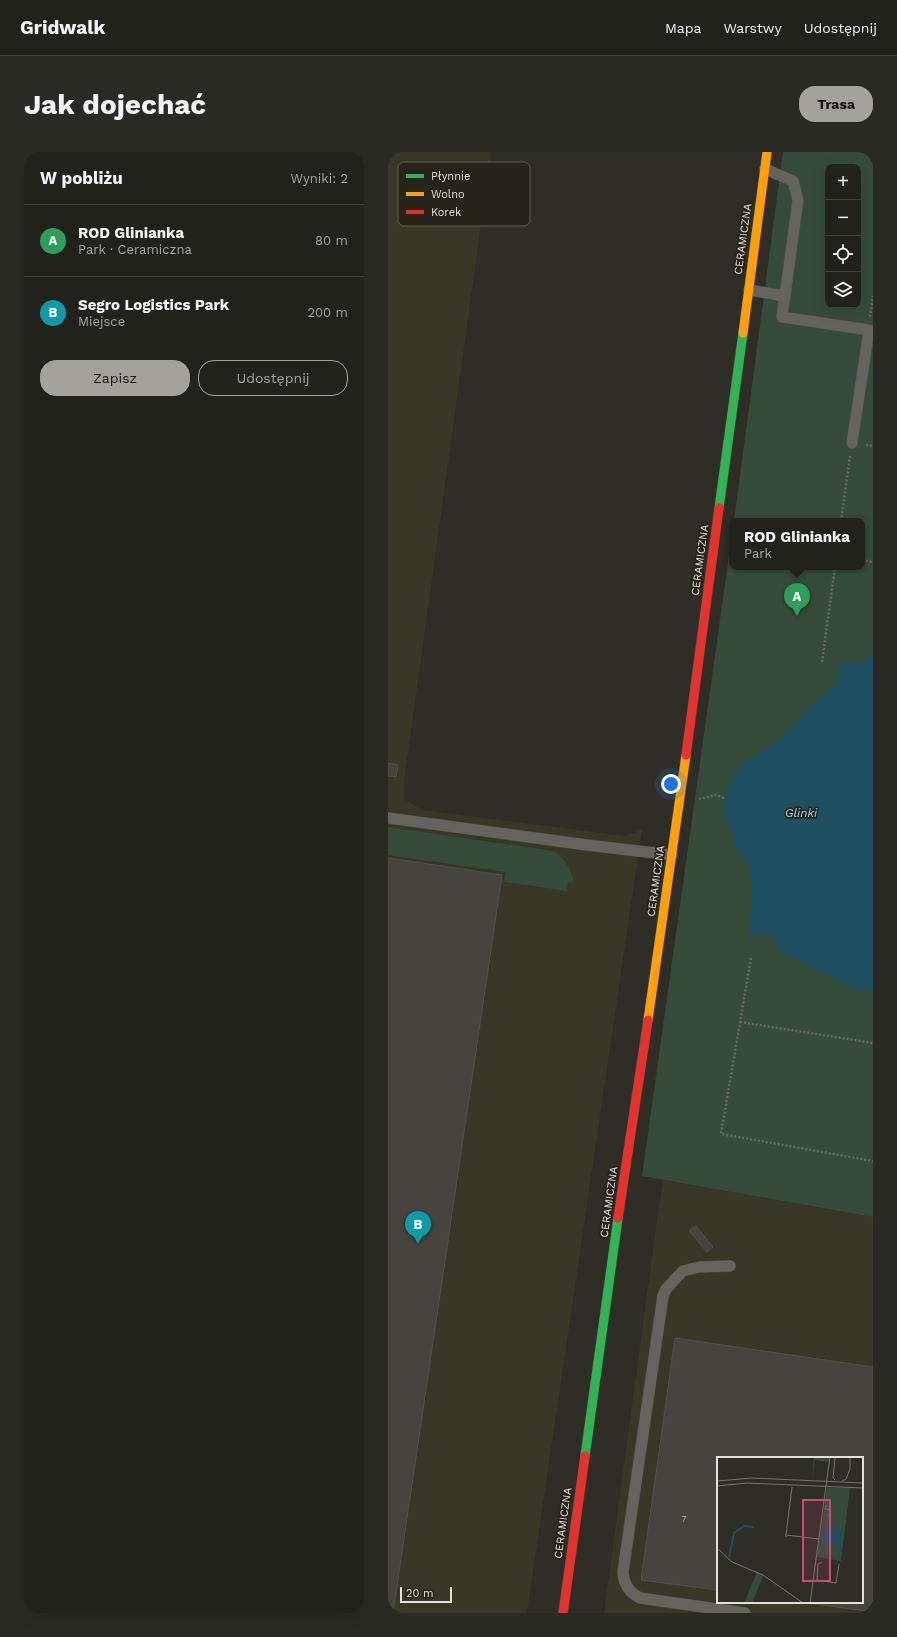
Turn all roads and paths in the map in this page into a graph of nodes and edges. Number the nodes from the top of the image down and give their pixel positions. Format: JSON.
{"nodes":[{"id":1,"x":767,"y":152,"type":"edge"},
{"id":2,"x":765,"y":168,"type":"junction"},
{"id":3,"x":749,"y":290,"type":"junction"},
{"id":4,"x":785,"y":296,"type":"junction"},
{"id":5,"x":873,"y":296,"type":"edge"},
{"id":6,"x":869,"y":330,"type":"junction"},
{"id":7,"x":852,"y":443,"type":"joint"},
{"id":8,"x":841,"y":518,"type":"edge"},
{"id":9,"x":835,"y":570,"type":"edge"},
{"id":10,"x":822,"y":662,"type":"dead end"},
{"id":11,"x":680,"y":794,"type":"junction"},
{"id":12,"x":725,"y":799,"type":"dead end"},
{"id":13,"x":388,"y":818,"type":"edge"},
{"id":14,"x":672,"y":855,"type":"junction"},
{"id":15,"x":751,"y":958,"type":"dead end"},
{"id":16,"x":740,"y":1022,"type":"junction"},
{"id":17,"x":873,"y":1043,"type":"edge"},
{"id":18,"x":873,"y":1160,"type":"edge"},
{"id":19,"x":730,"y":1266,"type":"dead end"},
{"id":20,"x":563,"y":1613,"type":"edge"},
{"id":21,"x":745,"y":1613,"type":"edge"}],
"edges":[{"from":1,"to":2,"type":"main road","name":"CERAMICZNA"},
{"from":2,"to":3,"type":"main road","name":"CERAMICZNA"},
{"from":2,"to":4,"type":"lane"},
{"from":3,"to":4,"type":"lane"},
{"from":3,"to":11,"type":"main road","name":"CERAMICZNA"},
{"from":4,"to":6,"type":"lane"},
{"from":5,"to":6,"type":"path"},
{"from":6,"to":7,"type":"lane"},
{"from":7,"to":8,"type":"path"},
{"from":9,"to":10,"type":"path"},
{"from":11,"to":12,"type":"path"},
{"from":11,"to":14,"type":"main road","name":"CERAMICZNA"},
{"from":13,"to":14,"type":"lane"},
{"from":14,"to":20,"type":"main road","name":"CERAMICZNA"},
{"from":15,"to":16,"type":"path"},
{"from":16,"to":17,"type":"path"},
{"from":16,"to":18,"type":"path"},
{"from":19,"to":21,"type":"lane"}]}
